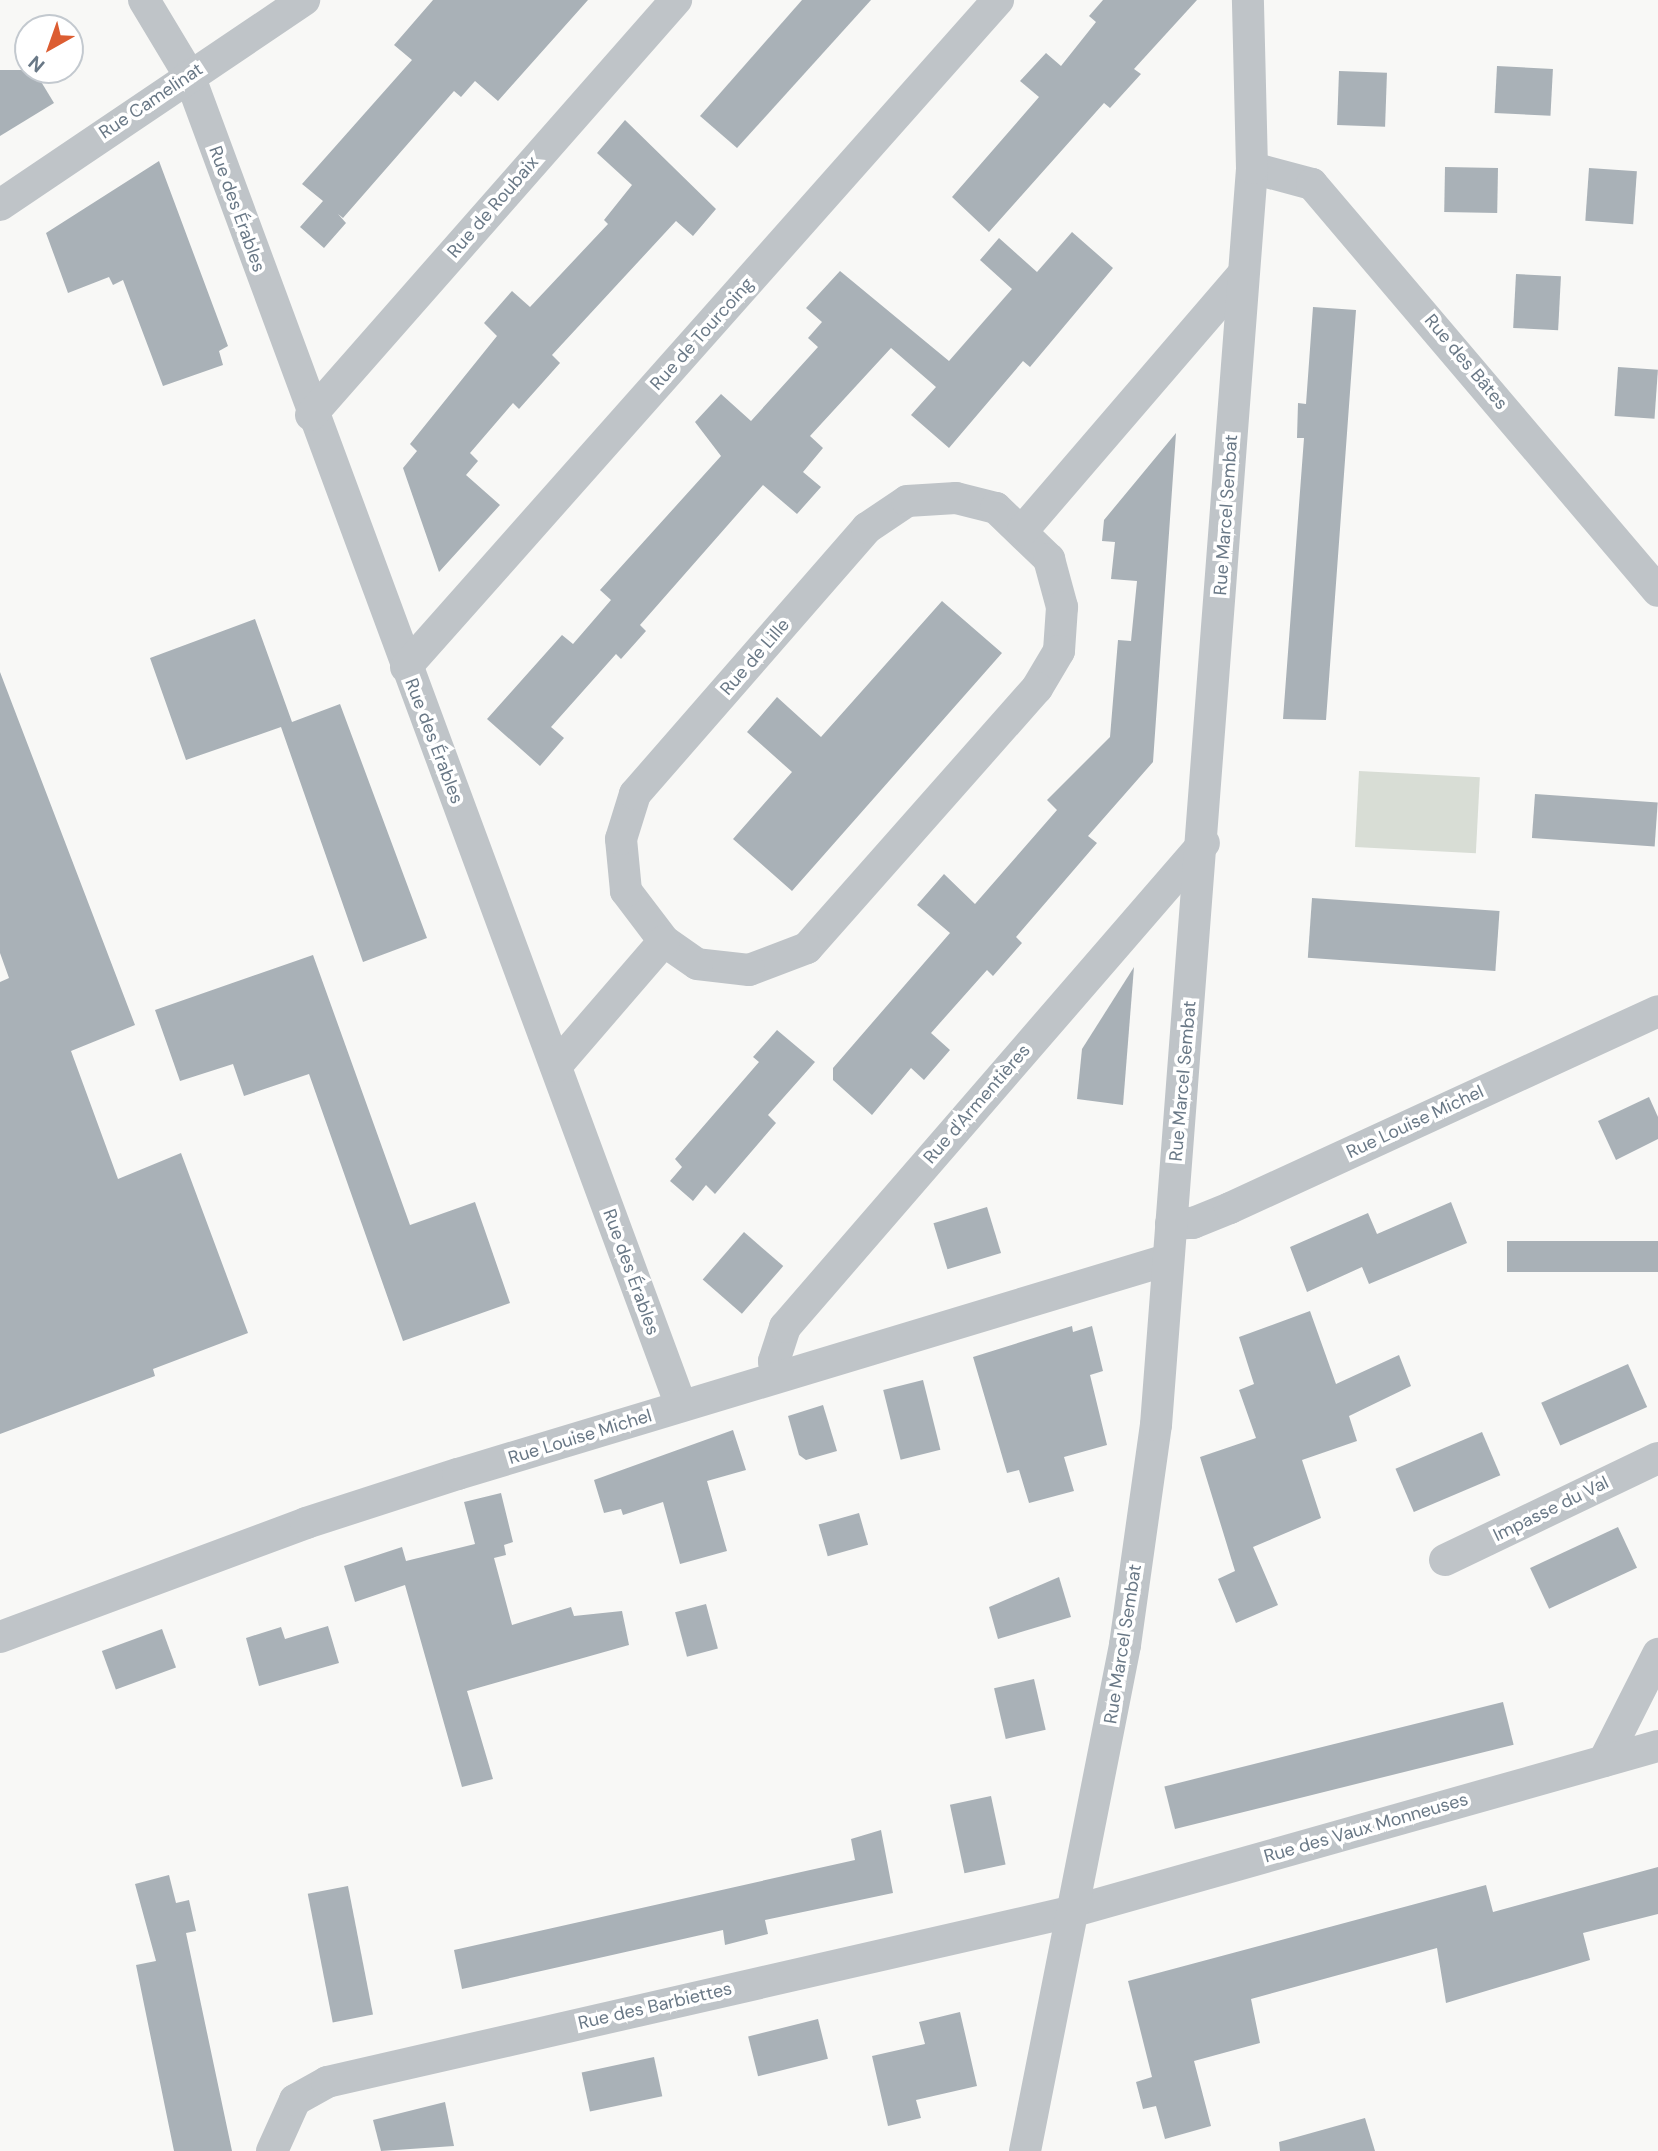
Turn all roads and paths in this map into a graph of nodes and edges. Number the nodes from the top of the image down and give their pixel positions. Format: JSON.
{"nodes":[{"id":1,"x":144,"y":0,"type":"edge"},
{"id":2,"x":304,"y":0,"type":"edge"},
{"id":3,"x":676,"y":0,"type":"edge"},
{"id":4,"x":998,"y":0,"type":"edge"},
{"id":5,"x":1248,"y":0,"type":"edge"},
{"id":6,"x":189,"y":75,"type":"junction"},
{"id":7,"x":1252,"y":168,"type":"junction"},
{"id":8,"x":0,"y":205,"type":"edge"},
{"id":9,"x":1242,"y":275,"type":"junction"},
{"id":10,"x":311,"y":415,"type":"junction"},
{"id":11,"x":1023,"y":530,"type":"junction"},
{"id":12,"x":1658,"y":591,"type":"edge"},
{"id":13,"x":406,"y":667,"type":"junction"},
{"id":14,"x":1204,"y":843,"type":"junction"},
{"id":15,"x":664,"y":941,"type":"junction"},
{"id":16,"x":1658,"y":1011,"type":"edge"},
{"id":17,"x":556,"y":1066,"type":"junction"},
{"id":18,"x":1171,"y":1224,"type":"junction"},
{"id":19,"x":1167,"y":1260,"type":"junction"},
{"id":20,"x":776,"y":1377,"type":"junction"},
{"id":21,"x":681,"y":1406,"type":"junction"},
{"id":22,"x":1658,"y":1458,"type":"edge"},
{"id":23,"x":1445,"y":1560,"type":"dead end"},
{"id":24,"x":0,"y":1636,"type":"edge"},
{"id":25,"x":1658,"y":1654,"type":"edge"},
{"id":26,"x":1658,"y":1746,"type":"edge"},
{"id":27,"x":1604,"y":1761,"type":"junction"},
{"id":28,"x":1074,"y":1911,"type":"junction"},
{"id":29,"x":272,"y":2151,"type":"edge"},
{"id":30,"x":1025,"y":2151,"type":"edge"}],
"edges":[{"from":1,"to":6,"type":"street","name":"Rue des Érables"},
{"from":2,"to":6,"type":"street","name":"Rue Camelinat"},
{"from":3,"to":10,"type":"street","name":"Rue de Roubaix"},
{"from":4,"to":13,"type":"street","name":"Rue de Tourcoing"},
{"from":5,"to":7,"type":"street","name":"Rue Marcel Sembat"},
{"from":6,"to":8,"type":"street","name":"Rue Camelinat"},
{"from":6,"to":10,"type":"street","name":"Rue des Érables"},
{"from":7,"to":9,"type":"street","name":"Rue Marcel Sembat"},
{"from":7,"to":12,"type":"street","name":"Rue des Bâtes"},
{"from":9,"to":11,"type":"street"},
{"from":9,"to":14,"type":"street","name":"Rue Marcel Sembat"},
{"from":10,"to":13,"type":"street","name":"Rue des Érables"},
{"from":11,"to":15,"type":"street","name":"Rue de Lille"},
{"from":11,"to":15,"type":"street","name":"Rue de Lille"},
{"from":13,"to":17,"type":"street","name":"Rue des Érables"},
{"from":14,"to":18,"type":"street","name":"Rue Marcel Sembat"},
{"from":14,"to":20,"type":"street","name":"Rue d'Armentières"},
{"from":15,"to":17,"type":"street"},
{"from":16,"to":18,"type":"street","name":"Rue Louise Michel"},
{"from":17,"to":21,"type":"street","name":"Rue des Érables"},
{"from":18,"to":19,"type":"street","name":"Rue Marcel Sembat"},
{"from":19,"to":20,"type":"street","name":"Rue Louise Michel"},
{"from":19,"to":28,"type":"street","name":"Rue Marcel Sembat"},
{"from":20,"to":21,"type":"street","name":"Rue Louise Michel"},
{"from":21,"to":24,"type":"street","name":"Rue Louise Michel"},
{"from":22,"to":23,"type":"street","name":"Impasse du Val"},
{"from":25,"to":27,"type":"street"},
{"from":26,"to":27,"type":"street","name":"Rue des Vaux Monneuses"},
{"from":27,"to":28,"type":"street","name":"Rue des Vaux Monneuses"},
{"from":28,"to":29,"type":"street","name":"Rue des Barbiettes"},
{"from":28,"to":30,"type":"street","name":"Rue Marcel Sembat"}]}
